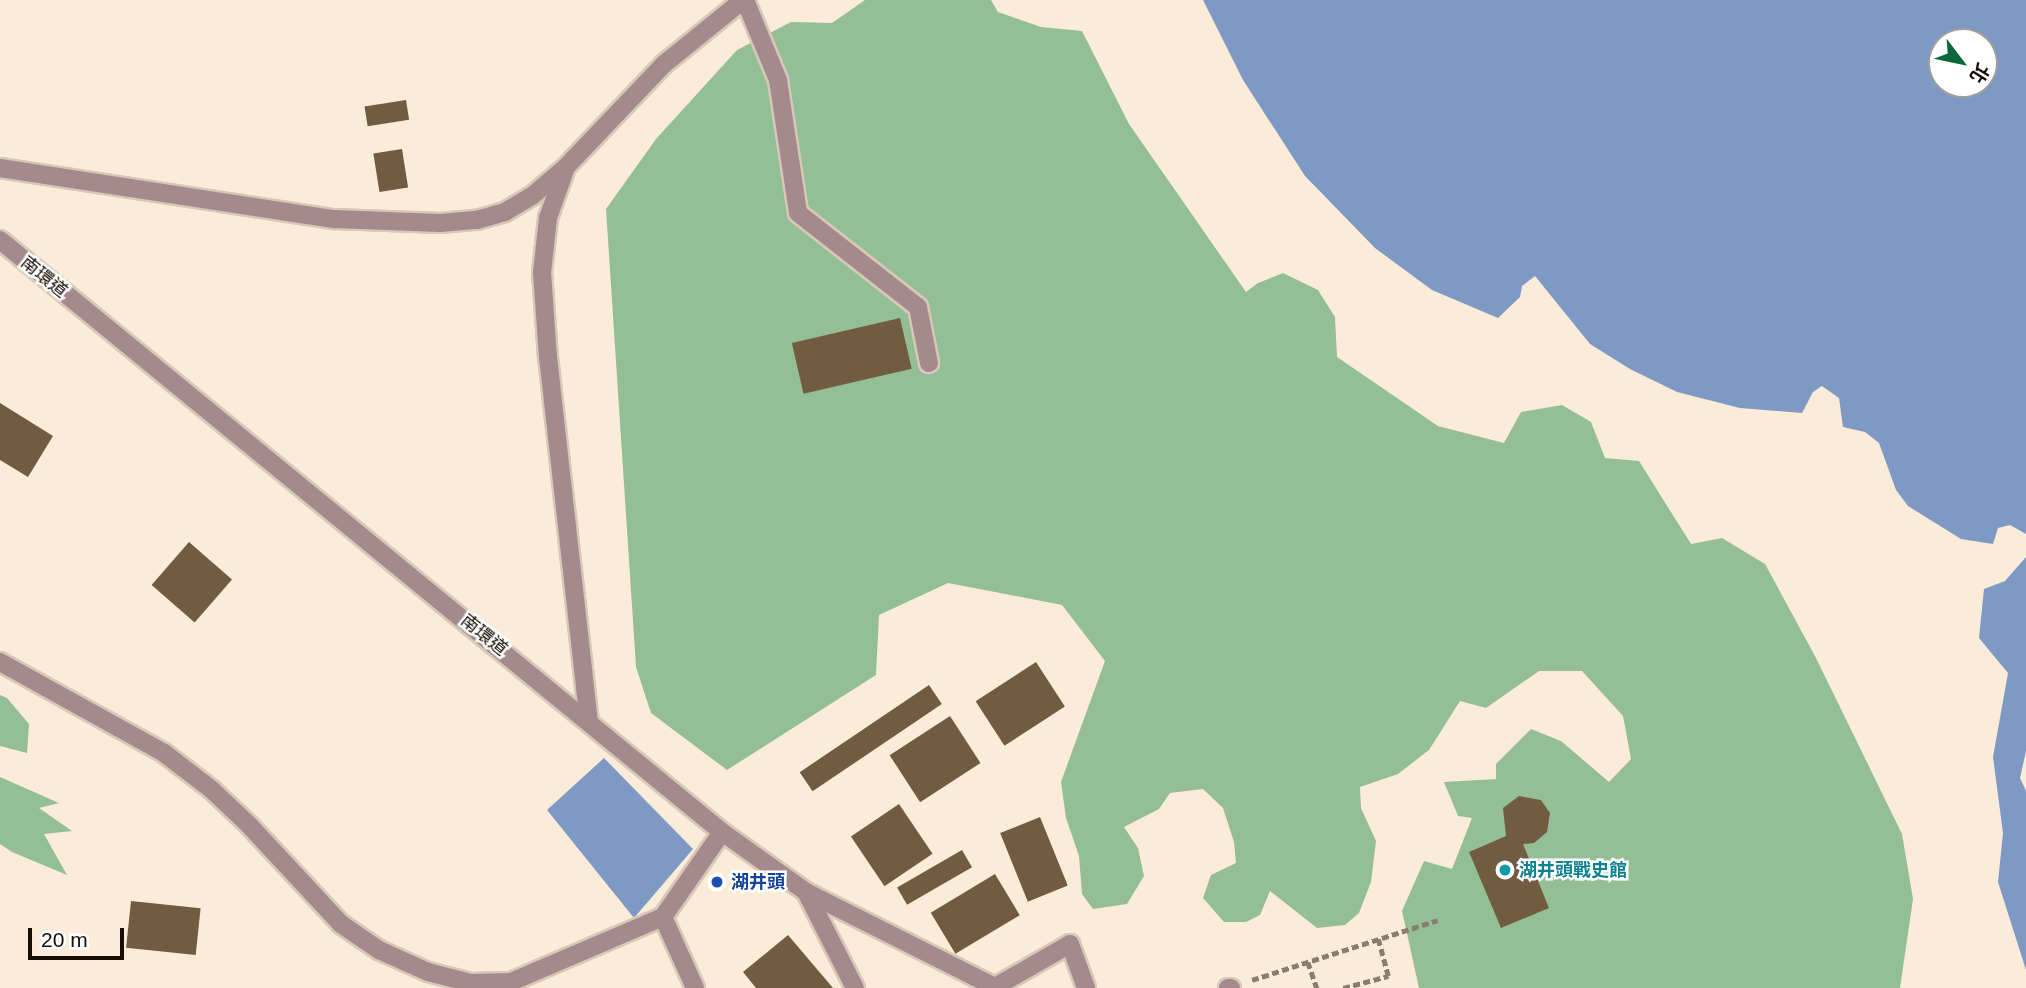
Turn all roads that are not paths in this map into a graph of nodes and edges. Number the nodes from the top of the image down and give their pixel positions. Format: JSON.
{"nodes":[{"id":1,"x":744,"y":0,"type":"edge"},
{"id":2,"x":566,"y":167,"type":"junction"},
{"id":3,"x":0,"y":168,"type":"edge"},
{"id":4,"x":0,"y":240,"type":"edge"},
{"id":5,"x":929,"y":363,"type":"dead end"},
{"id":6,"x":0,"y":662,"type":"edge"},
{"id":7,"x":589,"y":720,"type":"junction"},
{"id":8,"x":722,"y":832,"type":"junction"},
{"id":9,"x":806,"y":892,"type":"junction"},
{"id":10,"x":663,"y":917,"type":"junction"},
{"id":11,"x":995,"y":987,"type":"edge"},
{"id":12,"x":695,"y":988,"type":"edge"},
{"id":13,"x":855,"y":988,"type":"edge"},
{"id":14,"x":1086,"y":988,"type":"edge"}],
"edges":[{"from":1,"to":2,"type":"street"},
{"from":1,"to":5,"type":"street"},
{"from":2,"to":3,"type":"street"},
{"from":2,"to":7,"type":"street"},
{"from":4,"to":7,"type":"street","name":"南環道"},
{"from":6,"to":10,"type":"street"},
{"from":7,"to":8,"type":"street","name":"南環道"},
{"from":8,"to":9,"type":"street","name":"南環道"},
{"from":8,"to":10,"type":"street"},
{"from":9,"to":11,"type":"street","name":"南環道"},
{"from":9,"to":13,"type":"street"},
{"from":10,"to":12,"type":"street"},
{"from":11,"to":14,"type":"street"}]}
